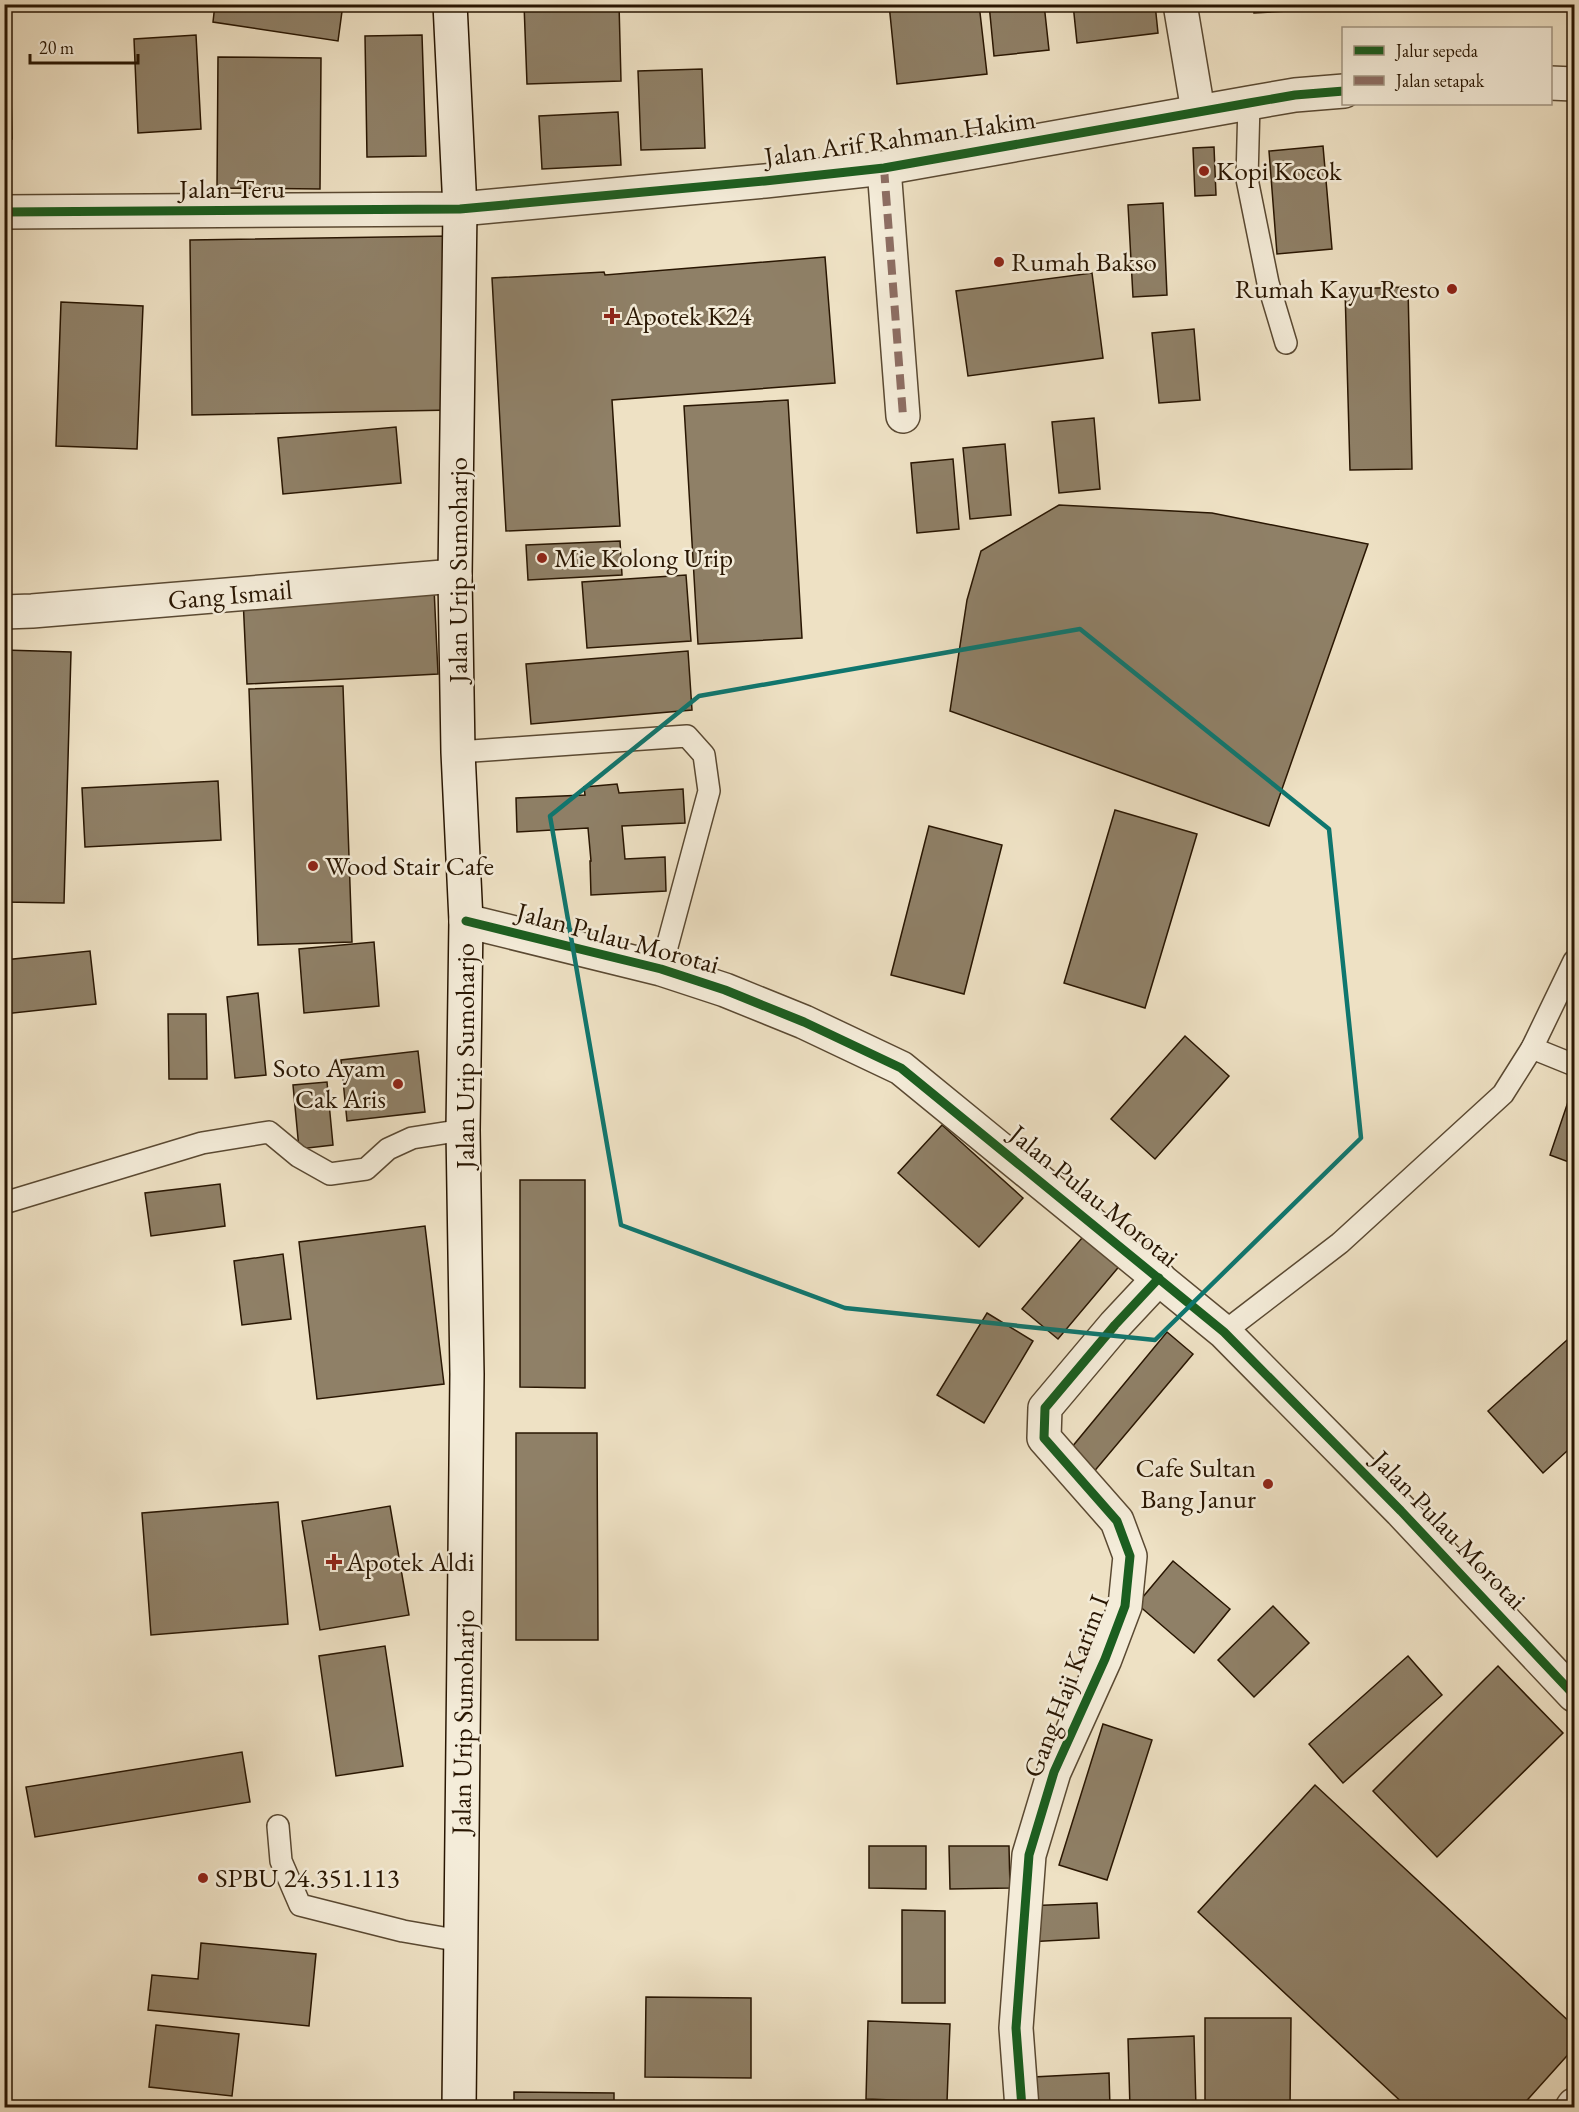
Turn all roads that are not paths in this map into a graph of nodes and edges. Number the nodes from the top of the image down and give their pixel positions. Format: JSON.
{"nodes":[{"id":1,"x":450,"y":4,"type":"edge"},
{"id":2,"x":1180,"y":4,"type":"edge"},
{"id":3,"x":1552,"y":83,"type":"edge"},
{"id":4,"x":1575,"y":84,"type":"edge"},
{"id":5,"x":1342,"y":91,"type":"edge"},
{"id":6,"x":1249,"y":103,"type":"junction"},
{"id":7,"x":1198,"y":111,"type":"junction"},
{"id":8,"x":884,"y":168,"type":"junction"},
{"id":9,"x":460,"y":209,"type":"junction"},
{"id":10,"x":4,"y":212,"type":"edge"},
{"id":11,"x":1286,"y":343,"type":"dead end"},
{"id":12,"x":903,"y":416,"type":"dead end"},
{"id":13,"x":456,"y":576,"type":"junction"},
{"id":14,"x":4,"y":612,"type":"edge"},
{"id":15,"x":458,"y":752,"type":"junction"},
{"id":16,"x":466,"y":921,"type":"junction"},
{"id":17,"x":1575,"y":961,"type":"edge"},
{"id":18,"x":661,"y":969,"type":"junction"},
{"id":19,"x":1532,"y":1048,"type":"junction"},
{"id":20,"x":1575,"y":1065,"type":"edge"},
{"id":21,"x":463,"y":1130,"type":"junction"},
{"id":22,"x":4,"y":1203,"type":"edge"},
{"id":23,"x":1159,"y":1278,"type":"junction"},
{"id":24,"x":1224,"y":1332,"type":"junction"},
{"id":25,"x":1575,"y":1695,"type":"edge"},
{"id":26,"x":278,"y":1826,"type":"dead end"},
{"id":27,"x":461,"y":1941,"type":"junction"},
{"id":28,"x":459,"y":2108,"type":"edge"},
{"id":29,"x":1022,"y":2108,"type":"edge"}],
"edges":[{"from":1,"to":9,"type":"street","name":"Jalan Urip Sumoharjo"},
{"from":2,"to":7,"type":"street"},
{"from":3,"to":4,"type":"street"},
{"from":5,"to":6,"type":"street","name":"Jalan Arif Rahman Hakim"},
{"from":6,"to":7,"type":"street","name":"Jalan Arif Rahman Hakim"},
{"from":6,"to":11,"type":"lane"},
{"from":7,"to":8,"type":"street","name":"Jalan Arif Rahman Hakim"},
{"from":8,"to":9,"type":"street","name":"Jalan Arif Rahman Hakim"},
{"from":8,"to":12,"type":"street"},
{"from":9,"to":10,"type":"street","name":"Jalan Teru"},
{"from":9,"to":13,"type":"street","name":"Jalan Urip Sumoharjo"},
{"from":13,"to":14,"type":"street","name":"Gang Ismail"},
{"from":13,"to":15,"type":"street","name":"Jalan Urip Sumoharjo"},
{"from":15,"to":16,"type":"street","name":"Jalan Urip Sumoharjo"},
{"from":15,"to":18,"type":"lane"},
{"from":16,"to":18,"type":"street","name":"Jalan Pulau Morotai"},
{"from":16,"to":21,"type":"street","name":"Jalan Urip Sumoharjo"},
{"from":17,"to":19,"type":"lane"},
{"from":18,"to":23,"type":"street","name":"Jalan Pulau Morotai"},
{"from":19,"to":20,"type":"lane"},
{"from":19,"to":24,"type":"lane"},
{"from":21,"to":22,"type":"lane"},
{"from":21,"to":27,"type":"street","name":"Jalan Urip Sumoharjo"},
{"from":23,"to":24,"type":"street","name":"Jalan Pulau Morotai"},
{"from":23,"to":29,"type":"street","name":"Gang Haji Karim I"},
{"from":24,"to":25,"type":"street","name":"Jalan Pulau Morotai"},
{"from":26,"to":27,"type":"lane"},
{"from":27,"to":28,"type":"street","name":"Jalan Urip Sumoharjo"}]}
